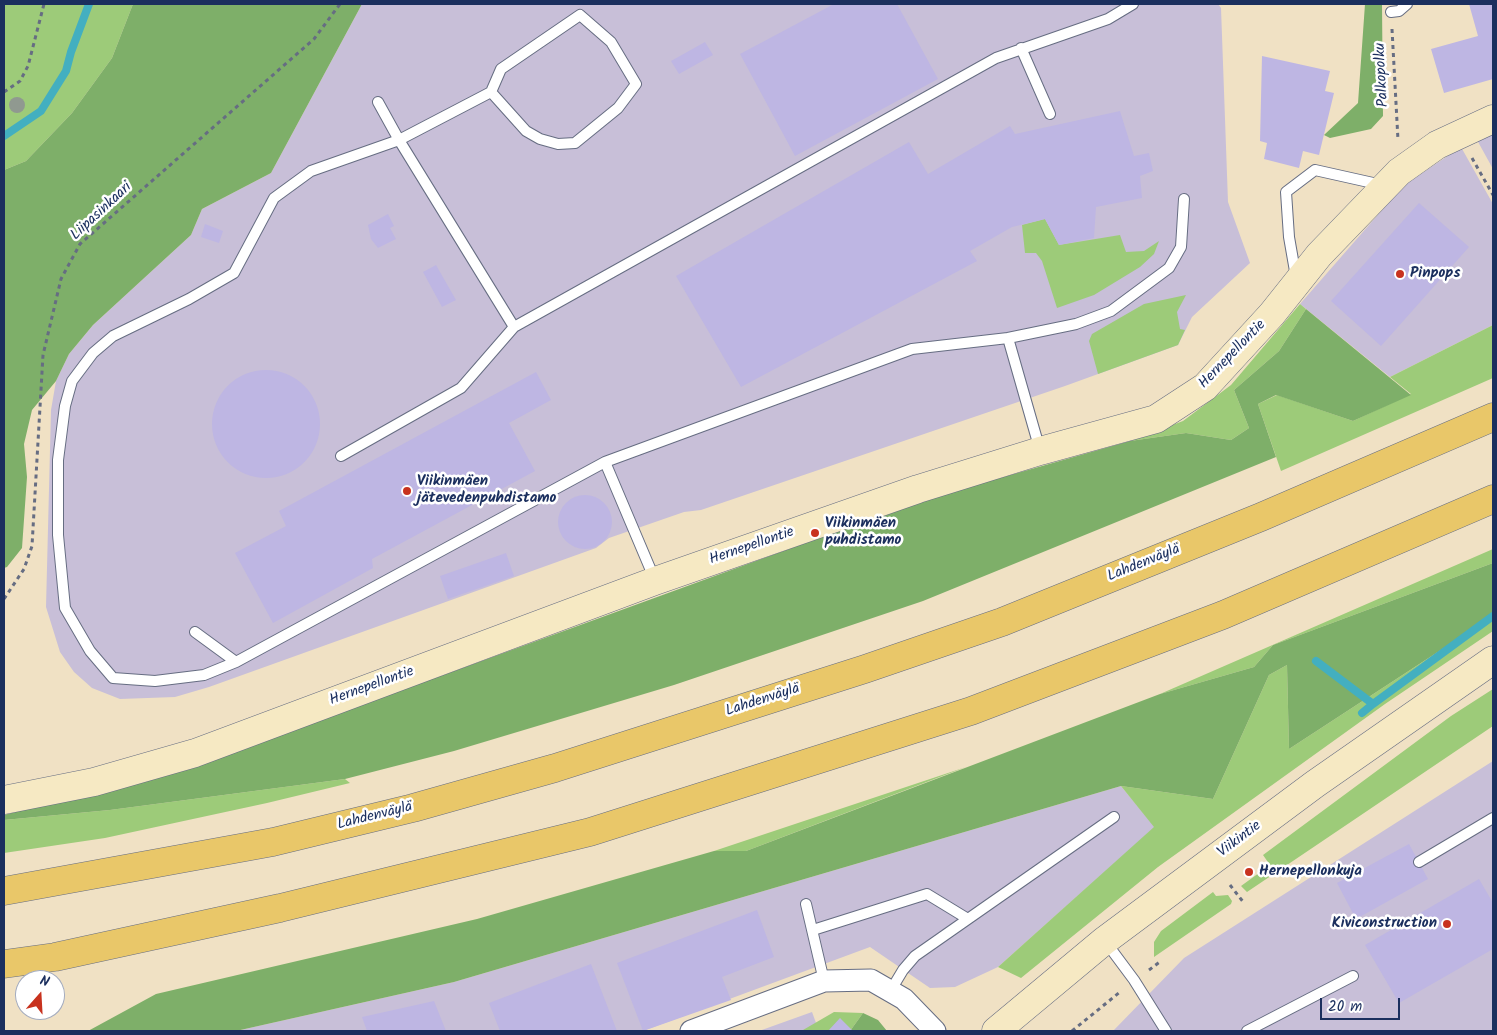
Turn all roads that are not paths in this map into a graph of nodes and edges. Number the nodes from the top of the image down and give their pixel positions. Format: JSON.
{"nodes":[{"id":1,"x":1133,"y":4,"type":"edge"},
{"id":2,"x":1407,"y":4,"type":"edge"},
{"id":3,"x":1391,"y":12,"type":"road end"},
{"id":4,"x":1021,"y":48,"type":"junction"},
{"id":5,"x":491,"y":92,"type":"junction"},
{"id":6,"x":378,"y":102,"type":"dead end"},
{"id":7,"x":1050,"y":114,"type":"dead end"},
{"id":8,"x":1493,"y":119,"type":"edge"},
{"id":9,"x":399,"y":140,"type":"junction"},
{"id":10,"x":1384,"y":185,"type":"junction"},
{"id":11,"x":1184,"y":199,"type":"dead end"},
{"id":12,"x":1297,"y":283,"type":"junction"},
{"id":13,"x":514,"y":327,"type":"junction"},
{"id":14,"x":1008,"y":338,"type":"junction"},
{"id":15,"x":1493,"y":416,"type":"edge"},
{"id":16,"x":1040,"y":451,"type":"junction"},
{"id":17,"x":341,"y":456,"type":"dead end"},
{"id":18,"x":606,"y":462,"type":"junction"},
{"id":19,"x":1493,"y":499,"type":"edge"},
{"id":20,"x":655,"y":581,"type":"junction"},
{"id":21,"x":194,"y":632,"type":"dead end"},
{"id":22,"x":1493,"y":660,"type":"edge"},
{"id":23,"x":236,"y":662,"type":"junction"},
{"id":24,"x":4,"y":800,"type":"edge"},
{"id":25,"x":1114,"y":817,"type":"dead end"},
{"id":26,"x":1493,"y":818,"type":"edge"},
{"id":27,"x":1419,"y":862,"type":"dead end"},
{"id":28,"x":4,"y":891,"type":"edge"},
{"id":29,"x":806,"y":904,"type":"dead end"},
{"id":30,"x":968,"y":919,"type":"junction"},
{"id":31,"x":813,"y":930,"type":"junction"},
{"id":32,"x":1104,"y":940,"type":"junction"},
{"id":33,"x":4,"y":964,"type":"edge"},
{"id":34,"x":1352,"y":976,"type":"dead end"},
{"id":35,"x":824,"y":981,"type":"junction"},
{"id":36,"x":891,"y":990,"type":"junction"},
{"id":37,"x":691,"y":1031,"type":"edge"},
{"id":38,"x":935,"y":1031,"type":"edge"},
{"id":39,"x":996,"y":1031,"type":"edge"},
{"id":40,"x":1166,"y":1031,"type":"edge"},
{"id":41,"x":1247,"y":1031,"type":"edge"}],
"edges":[{"from":1,"to":4,"type":"lane"},
{"from":2,"to":3,"type":"lane"},
{"from":4,"to":7,"type":"lane"},
{"from":4,"to":13,"type":"lane"},
{"from":5,"to":5,"type":"lane"},
{"from":5,"to":9,"type":"lane"},
{"from":6,"to":9,"type":"lane"},
{"from":8,"to":10,"type":"street","name":"Hernepellontie"},
{"from":9,"to":13,"type":"lane"},
{"from":9,"to":23,"type":"lane"},
{"from":10,"to":12,"type":"street","name":"Hernepellontie"},
{"from":10,"to":12,"type":"lane"},
{"from":11,"to":14,"type":"lane"},
{"from":12,"to":16,"type":"street","name":"Hernepellontie"},
{"from":13,"to":17,"type":"lane"},
{"from":14,"to":16,"type":"lane"},
{"from":14,"to":18,"type":"lane"},
{"from":15,"to":28,"type":"highway","name":"Lahdenväylä"},
{"from":16,"to":20,"type":"street","name":"Hernepellontie"},
{"from":18,"to":20,"type":"lane"},
{"from":18,"to":23,"type":"lane"},
{"from":19,"to":33,"type":"highway"},
{"from":20,"to":24,"type":"street","name":"Hernepellontie"},
{"from":21,"to":23,"type":"lane"},
{"from":22,"to":32,"type":"street","name":"Viikintie"},
{"from":25,"to":30,"type":"lane"},
{"from":26,"to":27,"type":"lane"},
{"from":29,"to":31,"type":"lane"},
{"from":30,"to":31,"type":"lane"},
{"from":30,"to":36,"type":"lane"},
{"from":31,"to":35,"type":"lane"},
{"from":32,"to":39,"type":"street","name":"Viikintie"},
{"from":32,"to":40,"type":"lane"},
{"from":34,"to":41,"type":"lane"},
{"from":35,"to":36,"type":"street"},
{"from":35,"to":37,"type":"street"},
{"from":36,"to":38,"type":"street"}]}
